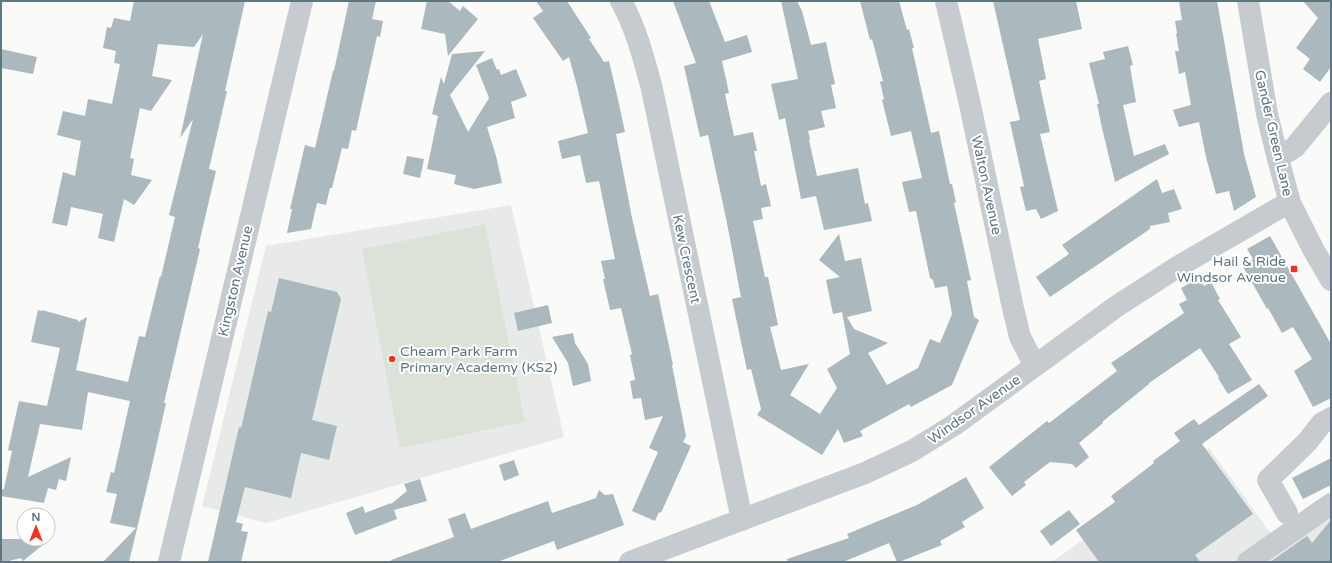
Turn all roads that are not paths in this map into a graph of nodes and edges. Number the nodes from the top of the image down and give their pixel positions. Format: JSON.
{"nodes":[{"id":1,"x":302,"y":1,"type":"edge"},
{"id":2,"x":621,"y":1,"type":"edge"},
{"id":3,"x":946,"y":1,"type":"edge"},
{"id":4,"x":1248,"y":1,"type":"edge"},
{"id":5,"x":1331,"y":104,"type":"edge"},
{"id":6,"x":1277,"y":155,"type":"junction"},
{"id":7,"x":1290,"y":203,"type":"junction"},
{"id":8,"x":1331,"y":280,"type":"edge"},
{"id":9,"x":1035,"y":366,"type":"junction"},
{"id":10,"x":1331,"y":418,"type":"edge"},
{"id":11,"x":1331,"y":504,"type":"edge"},
{"id":12,"x":1287,"y":513,"type":"dead end"},
{"id":13,"x":742,"y":520,"type":"junction"},
{"id":14,"x":169,"y":562,"type":"edge"},
{"id":15,"x":630,"y":562,"type":"edge"},
{"id":16,"x":1248,"y":562,"type":"edge"}],
"edges":[{"from":1,"to":14,"type":"street","name":"Kingston Avenue"},
{"from":2,"to":13,"type":"street","name":"Kew Crescent"},
{"from":3,"to":9,"type":"street","name":"Walton Avenue"},
{"from":4,"to":6,"type":"street","name":"Gander Green Lane"},
{"from":5,"to":6,"type":"street"},
{"from":6,"to":7,"type":"street","name":"Gander Green Lane"},
{"from":7,"to":8,"type":"street","name":"Gander Green Lane"},
{"from":7,"to":9,"type":"street","name":"Windsor Avenue"},
{"from":9,"to":13,"type":"street","name":"Windsor Avenue"},
{"from":10,"to":12,"type":"street"},
{"from":11,"to":16,"type":"street"},
{"from":13,"to":15,"type":"street","name":"Windsor Avenue"}]}
